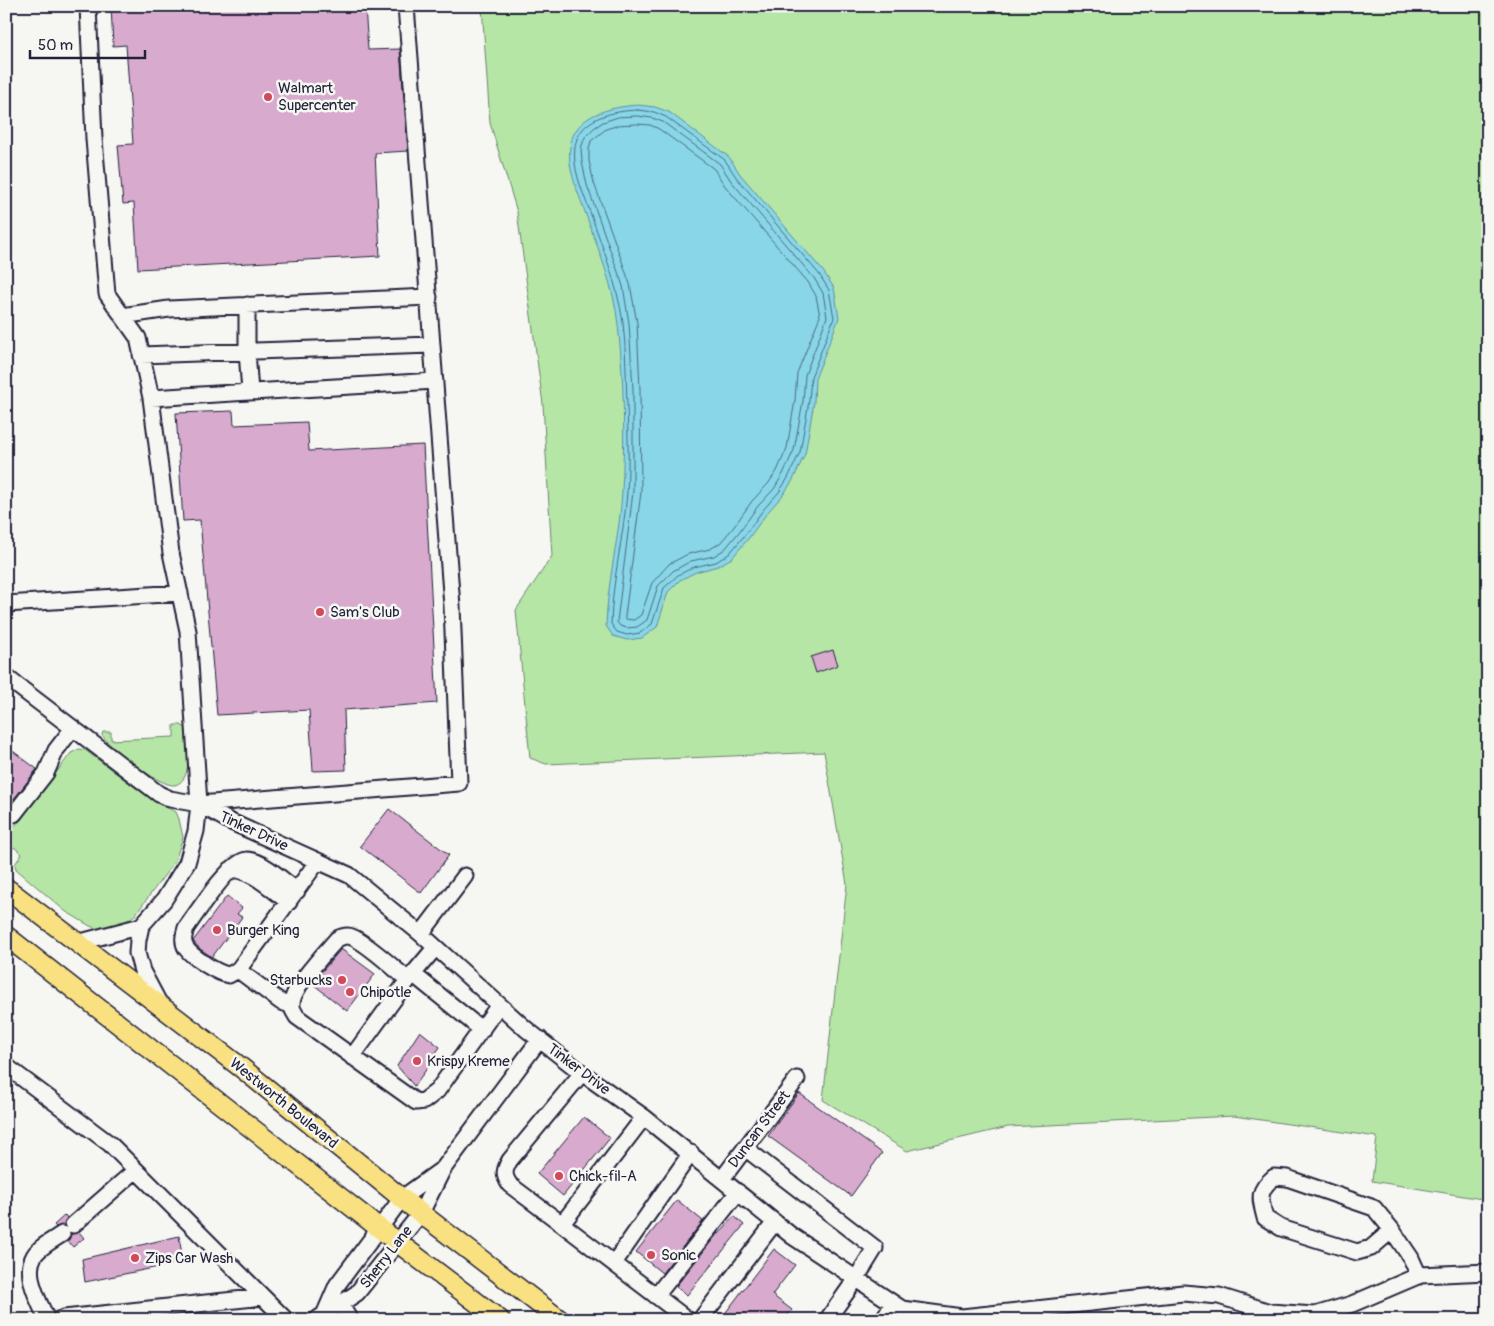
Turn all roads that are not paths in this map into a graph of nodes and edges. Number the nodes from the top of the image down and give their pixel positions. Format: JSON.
{"nodes":[{"id":1,"x":88,"y":6,"type":"edge"},
{"id":2,"x":406,"y":6,"type":"edge"},
{"id":3,"x":429,"y":297,"type":"junction"},
{"id":4,"x":247,"y":305,"type":"junction"},
{"id":5,"x":122,"y":316,"type":"junction"},
{"id":6,"x":432,"y":345,"type":"junction"},
{"id":7,"x":247,"y":351,"type":"junction"},
{"id":8,"x":141,"y":355,"type":"junction"},
{"id":9,"x":435,"y":381,"type":"junction"},
{"id":10,"x":250,"y":392,"type":"junction"},
{"id":11,"x":151,"y":398,"type":"junction"},
{"id":12,"x":180,"y":593,"type":"junction"},
{"id":13,"x":6,"y":604,"type":"edge"},
{"id":14,"x":6,"y":677,"type":"edge"},
{"id":15,"x":73,"y":728,"type":"junction"},
{"id":16,"x":200,"y":804,"type":"junction"},
{"id":17,"x":6,"y":809,"type":"edge"},
{"id":18,"x":318,"y":861,"type":"junction"},
{"id":19,"x":465,"y":876,"type":"dead end"},
{"id":20,"x":6,"y":888,"type":"edge"},
{"id":21,"x":293,"y":896,"type":"junction"},
{"id":22,"x":142,"y":926,"type":"junction"},
{"id":23,"x":421,"y":934,"type":"junction"},
{"id":24,"x":6,"y":936,"type":"edge"},
{"id":25,"x":77,"y":943,"type":"junction"},
{"id":26,"x":435,"y":948,"type":"junction"},
{"id":27,"x":238,"y":970,"type":"junction"},
{"id":28,"x":411,"y":977,"type":"junction"},
{"id":29,"x":292,"y":1001,"type":"junction"},
{"id":30,"x":159,"y":1004,"type":"junction"},
{"id":31,"x":498,"y":1005,"type":"junction"},
{"id":32,"x":482,"y":1030,"type":"junction"},
{"id":33,"x":540,"y":1039,"type":"junction"},
{"id":34,"x":352,"y":1057,"type":"junction"},
{"id":35,"x":6,"y":1066,"type":"edge"},
{"id":36,"x":582,"y":1073,"type":"junction"},
{"id":37,"x":797,"y":1079,"type":"dead end"},
{"id":38,"x":644,"y":1117,"type":"junction"},
{"id":39,"x":745,"y":1148,"type":"junction"},
{"id":40,"x":691,"y":1153,"type":"junction"},
{"id":41,"x":443,"y":1169,"type":"junction"},
{"id":42,"x":136,"y":1170,"type":"junction"},
{"id":43,"x":722,"y":1179,"type":"junction"},
{"id":44,"x":738,"y":1192,"type":"junction"},
{"id":45,"x":402,"y":1198,"type":"junction"},
{"id":46,"x":420,"y":1213,"type":"junction"},
{"id":47,"x":775,"y":1222,"type":"junction"},
{"id":48,"x":562,"y":1224,"type":"junction"},
{"id":49,"x":379,"y":1228,"type":"junction"},
{"id":50,"x":1392,"y":1230,"type":"junction"},
{"id":51,"x":397,"y":1242,"type":"junction"},
{"id":52,"x":614,"y":1263,"type":"junction"},
{"id":53,"x":1488,"y":1272,"type":"edge"},
{"id":54,"x":1419,"y":1276,"type":"junction"},
{"id":55,"x":856,"y":1279,"type":"junction"},
{"id":56,"x":656,"y":1296,"type":"junction"},
{"id":57,"x":263,"y":1297,"type":"junction"},
{"id":58,"x":340,"y":1304,"type":"junction"},
{"id":59,"x":893,"y":1305,"type":"junction"},
{"id":60,"x":1249,"y":1313,"type":"edge"},
{"id":61,"x":320,"y":1317,"type":"edge"},
{"id":62,"x":962,"y":1318,"type":"edge"},
{"id":63,"x":48,"y":1320,"type":"edge"},
{"id":64,"x":58,"y":1320,"type":"edge"},
{"id":65,"x":286,"y":1320,"type":"edge"},
{"id":66,"x":350,"y":1320,"type":"edge"},
{"id":67,"x":500,"y":1320,"type":"edge"},
{"id":68,"x":560,"y":1320,"type":"edge"},
{"id":69,"x":688,"y":1320,"type":"edge"},
{"id":70,"x":700,"y":1320,"type":"edge"},
{"id":71,"x":827,"y":1320,"type":"edge"},
{"id":72,"x":882,"y":1320,"type":"edge"}],
"edges":[{"from":1,"to":5,"type":"lane"},
{"from":2,"to":3,"type":"lane"},
{"from":3,"to":4,"type":"lane"},
{"from":3,"to":6,"type":"lane"},
{"from":4,"to":5,"type":"lane"},
{"from":4,"to":7,"type":"lane"},
{"from":5,"to":8,"type":"lane"},
{"from":6,"to":7,"type":"lane"},
{"from":6,"to":9,"type":"lane"},
{"from":7,"to":8,"type":"lane"},
{"from":7,"to":10,"type":"lane"},
{"from":8,"to":11,"type":"lane"},
{"from":9,"to":10,"type":"lane"},
{"from":9,"to":16,"type":"lane"},
{"from":10,"to":11,"type":"lane"},
{"from":11,"to":12,"type":"lane"},
{"from":12,"to":13,"type":"lane"},
{"from":12,"to":16,"type":"lane"},
{"from":14,"to":15,"type":"lane"},
{"from":15,"to":16,"type":"lane"},
{"from":15,"to":17,"type":"lane"},
{"from":16,"to":18,"type":"lane","name":"Tinker Drive"},
{"from":16,"to":22,"type":"lane"},
{"from":18,"to":21,"type":"lane"},
{"from":18,"to":23,"type":"lane","name":"Tinker Drive"},
{"from":19,"to":23,"type":"lane"},
{"from":20,"to":25,"type":"main road","name":"Westworth Boulevard"},
{"from":21,"to":27,"type":"lane"},
{"from":21,"to":27,"type":"lane"},
{"from":22,"to":25,"type":"lane"},
{"from":22,"to":30,"type":"lane"},
{"from":23,"to":26,"type":"lane","name":"Tinker Drive"},
{"from":24,"to":49,"type":"main road"},
{"from":25,"to":30,"type":"main road","name":"Westworth Boulevard"},
{"from":26,"to":28,"type":"lane"},
{"from":26,"to":31,"type":"lane","name":"Tinker Drive"},
{"from":27,"to":29,"type":"lane"},
{"from":28,"to":29,"type":"lane"},
{"from":28,"to":32,"type":"lane"},
{"from":28,"to":34,"type":"lane"},
{"from":29,"to":34,"type":"lane"},
{"from":30,"to":45,"type":"main road","name":"Westworth Boulevard"},
{"from":31,"to":32,"type":"lane"},
{"from":31,"to":33,"type":"lane","name":"Tinker Drive"},
{"from":32,"to":34,"type":"lane"},
{"from":33,"to":36,"type":"lane","name":"Tinker Drive"},
{"from":33,"to":41,"type":"lane"},
{"from":35,"to":42,"type":"lane"},
{"from":36,"to":38,"type":"lane","name":"Tinker Drive"},
{"from":36,"to":48,"type":"lane"},
{"from":37,"to":39,"type":"lane","name":"Duncan Street"},
{"from":38,"to":40,"type":"lane","name":"Tinker Drive"},
{"from":38,"to":48,"type":"lane"},
{"from":39,"to":43,"type":"lane","name":"Duncan Street"},
{"from":39,"to":55,"type":"lane"},
{"from":40,"to":43,"type":"lane","name":"Tinker Drive"},
{"from":40,"to":52,"type":"lane"},
{"from":41,"to":45,"type":"lane","name":"Sherry Lane"},
{"from":41,"to":46,"type":"lane","name":"Sherry Lane"},
{"from":42,"to":57,"type":"lane"},
{"from":42,"to":63,"type":"lane"},
{"from":43,"to":44,"type":"lane","name":"Tinker Drive"},
{"from":44,"to":47,"type":"lane","name":"Tinker Drive"},
{"from":44,"to":56,"type":"lane"},
{"from":45,"to":46,"type":"main road","name":"Westworth Boulevard"},
{"from":45,"to":49,"type":"lane","name":"Sherry Lane"},
{"from":46,"to":51,"type":"lane","name":"Sherry Lane"},
{"from":46,"to":68,"type":"main road","name":"Westworth Boulevard"},
{"from":47,"to":55,"type":"lane","name":"Tinker Drive"},
{"from":47,"to":70,"type":"lane"},
{"from":48,"to":52,"type":"lane"},
{"from":49,"to":51,"type":"main road"},
{"from":49,"to":61,"type":"lane","name":"Sherry Lane"},
{"from":50,"to":50,"type":"lane"},
{"from":50,"to":54,"type":"lane"},
{"from":51,"to":58,"type":"lane","name":"Sherry Lane"},
{"from":51,"to":67,"type":"main road"},
{"from":52,"to":56,"type":"lane"},
{"from":53,"to":54,"type":"lane","name":"Tinker Drive"},
{"from":54,"to":60,"type":"lane","name":"Tinker Drive"},
{"from":55,"to":59,"type":"lane","name":"Tinker Drive"},
{"from":55,"to":71,"type":"lane"},
{"from":56,"to":69,"type":"lane"},
{"from":57,"to":64,"type":"lane"},
{"from":57,"to":65,"type":"lane"},
{"from":58,"to":61,"type":"lane","name":"Sherry Lane"},
{"from":58,"to":66,"type":"lane"},
{"from":59,"to":62,"type":"lane","name":"Tinker Drive"},
{"from":59,"to":72,"type":"lane"},
{"from":60,"to":62,"type":"lane","name":"Tinker Drive"}]}
